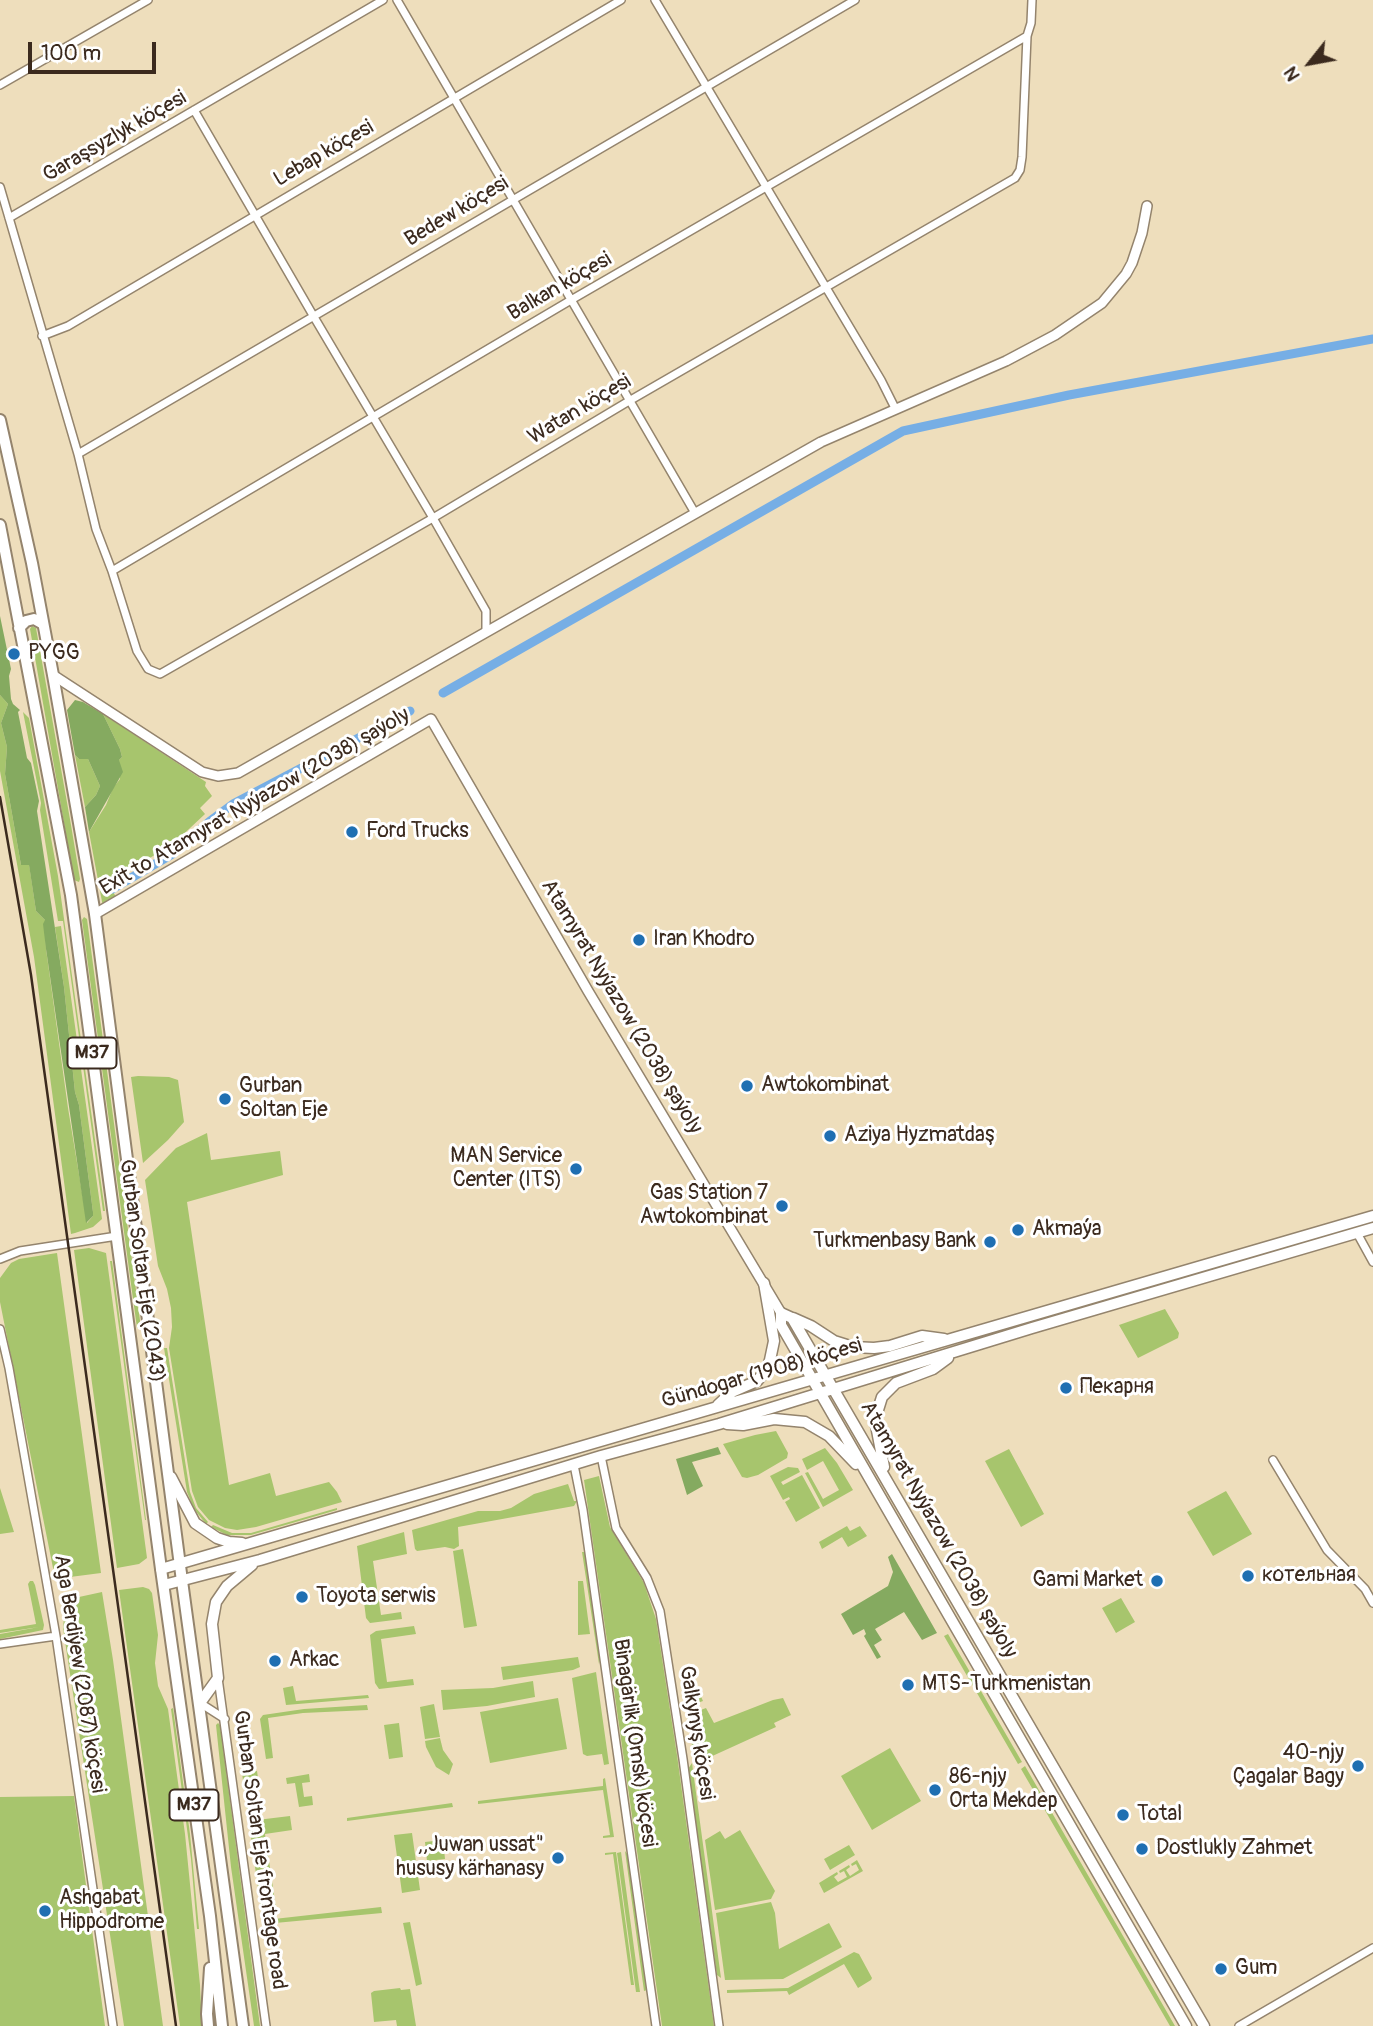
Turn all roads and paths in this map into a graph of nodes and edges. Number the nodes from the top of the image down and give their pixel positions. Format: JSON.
{"nodes":[{"id":1,"x":148,"y":0,"type":"edge"},
{"id":2,"x":383,"y":0,"type":"edge"},
{"id":3,"x":397,"y":0,"type":"edge"},
{"id":4,"x":621,"y":0,"type":"edge"},
{"id":5,"x":655,"y":0,"type":"edge"},
{"id":6,"x":855,"y":0,"type":"edge"},
{"id":7,"x":1032,"y":0,"type":"edge"},
{"id":8,"x":1027,"y":36,"type":"junction"},
{"id":9,"x":0,"y":85,"type":"edge"},
{"id":10,"x":708,"y":86,"type":"junction"},
{"id":11,"x":454,"y":98,"type":"junction"},
{"id":12,"x":194,"y":110,"type":"junction"},
{"id":13,"x":0,"y":187,"type":"edge"},
{"id":14,"x":766,"y":188,"type":"junction"},
{"id":15,"x":512,"y":199,"type":"junction"},
{"id":16,"x":1147,"y":206,"type":"dead end"},
{"id":17,"x":255,"y":215,"type":"junction"},
{"id":18,"x":9,"y":218,"type":"junction"},
{"id":19,"x":825,"y":287,"type":"junction"},
{"id":20,"x":572,"y":300,"type":"junction"},
{"id":21,"x":314,"y":317,"type":"junction"},
{"id":22,"x":42,"y":336,"type":"junction"},
{"id":23,"x":629,"y":401,"type":"junction"},
{"id":24,"x":895,"y":408,"type":"junction"},
{"id":25,"x":374,"y":416,"type":"junction"},
{"id":26,"x":0,"y":420,"type":"edge"},
{"id":27,"x":78,"y":454,"type":"junction"},
{"id":28,"x":695,"y":513,"type":"junction"},
{"id":29,"x":433,"y":518,"type":"junction"},
{"id":30,"x":0,"y":525,"type":"edge"},
{"id":31,"x":21,"y":568,"type":"junction"},
{"id":32,"x":112,"y":571,"type":"junction"},
{"id":33,"x":43,"y":624,"type":"junction"},
{"id":34,"x":19,"y":628,"type":"junction"},
{"id":35,"x":486,"y":631,"type":"junction"},
{"id":36,"x":54,"y":675,"type":"junction"},
{"id":37,"x":431,"y":719,"type":"joint"},
{"id":38,"x":95,"y":914,"type":"junction"},
{"id":39,"x":1373,"y":1216,"type":"edge"},
{"id":40,"x":1353,"y":1222,"type":"junction"},
{"id":41,"x":1373,"y":1228,"type":"edge"},
{"id":42,"x":1357,"y":1233,"type":"junction"},
{"id":43,"x":117,"y":1236,"type":"junction"},
{"id":44,"x":0,"y":1259,"type":"edge"},
{"id":45,"x":1373,"y":1262,"type":"edge"},
{"id":46,"x":764,"y":1283,"type":"junction"},
{"id":47,"x":781,"y":1313,"type":"junction"},
{"id":48,"x":792,"y":1318,"type":"junction"},
{"id":49,"x":0,"y":1329,"type":"edge"},
{"id":50,"x":948,"y":1340,"type":"junction"},
{"id":51,"x":954,"y":1353,"type":"junction"},
{"id":52,"x":826,"y":1375,"type":"junction"},
{"id":53,"x":812,"y":1380,"type":"junction"},
{"id":54,"x":834,"y":1389,"type":"junction"},
{"id":55,"x":820,"y":1393,"type":"junction"},
{"id":56,"x":715,"y":1408,"type":"junction"},
{"id":57,"x":719,"y":1423,"type":"junction"},
{"id":58,"x":571,"y":1449,"type":"junction"},
{"id":59,"x":601,"y":1456,"type":"junction"},
{"id":60,"x":1273,"y":1460,"type":"dead end"},
{"id":61,"x":574,"y":1465,"type":"junction"},
{"id":62,"x":168,"y":1472,"type":"junction"},
{"id":63,"x":886,"y":1478,"type":"junction"},
{"id":64,"x":872,"y":1483,"type":"junction"},
{"id":65,"x":253,"y":1543,"type":"junction"},
{"id":66,"x":260,"y":1560,"type":"junction"},
{"id":67,"x":181,"y":1563,"type":"junction"},
{"id":68,"x":161,"y":1569,"type":"junction"},
{"id":69,"x":182,"y":1581,"type":"junction"},
{"id":70,"x":164,"y":1585,"type":"junction"},
{"id":71,"x":1373,"y":1603,"type":"edge"},
{"id":72,"x":56,"y":1636,"type":"junction"},
{"id":73,"x":0,"y":1644,"type":"edge"},
{"id":74,"x":218,"y":1678,"type":"junction"},
{"id":75,"x":200,"y":1703,"type":"junction"},
{"id":76,"x":225,"y":1719,"type":"junction"},
{"id":77,"x":212,"y":1941,"type":"junction"},
{"id":78,"x":1373,"y":1948,"type":"edge"},
{"id":79,"x":113,"y":2026,"type":"edge"},
{"id":80,"x":208,"y":2026,"type":"edge"},
{"id":81,"x":222,"y":2026,"type":"edge"},
{"id":82,"x":243,"y":2026,"type":"edge"},
{"id":83,"x":266,"y":2026,"type":"edge"},
{"id":84,"x":656,"y":2026,"type":"edge"},
{"id":85,"x":719,"y":2026,"type":"edge"},
{"id":86,"x":1186,"y":2026,"type":"edge"},
{"id":87,"x":1204,"y":2026,"type":"edge"},
{"id":88,"x":1238,"y":2026,"type":"edge"}],
"edges":[{"from":1,"to":9,"type":"street"},
{"from":2,"to":12,"type":"street","name":"Garaşsyzlyk köçesi"},
{"from":3,"to":11,"type":"street"},
{"from":4,"to":11,"type":"street","name":"Lebap köçesi"},
{"from":5,"to":10,"type":"street"},
{"from":6,"to":10,"type":"street","name":"Bedew köçesi"},
{"from":7,"to":8,"type":"street"},
{"from":8,"to":14,"type":"street","name":"Balkan köçesi"},
{"from":8,"to":19,"type":"street","name":"Watan köçesi"},
{"from":10,"to":14,"type":"street"},
{"from":10,"to":15,"type":"street","name":"Bedew köçesi"},
{"from":11,"to":15,"type":"street"},
{"from":11,"to":17,"type":"street","name":"Lebap köçesi"},
{"from":12,"to":17,"type":"street"},
{"from":12,"to":18,"type":"street","name":"Garaşsyzlyk köçesi"},
{"from":13,"to":18,"type":"street"},
{"from":14,"to":19,"type":"street"},
{"from":14,"to":20,"type":"street","name":"Balkan köçesi"},
{"from":15,"to":20,"type":"street"},
{"from":15,"to":21,"type":"street","name":"Bedew köçesi"},
{"from":16,"to":24,"type":"street"},
{"from":17,"to":21,"type":"street"},
{"from":17,"to":22,"type":"street","name":"Lebap köçesi"},
{"from":18,"to":22,"type":"street"},
{"from":19,"to":23,"type":"street","name":"Watan köçesi"},
{"from":19,"to":24,"type":"street"},
{"from":20,"to":23,"type":"street"},
{"from":20,"to":25,"type":"street","name":"Balkan köçesi"},
{"from":21,"to":25,"type":"street"},
{"from":21,"to":27,"type":"street","name":"Bedew köçesi"},
{"from":22,"to":27,"type":"street"},
{"from":23,"to":28,"type":"street"},
{"from":23,"to":29,"type":"street","name":"Watan köçesi"},
{"from":24,"to":28,"type":"street"},
{"from":25,"to":29,"type":"street"},
{"from":25,"to":32,"type":"street","name":"Balkan köçesi"},
{"from":26,"to":31,"type":"highway","name":"Gurban Soltan Eje (2043)","number":"M37"},
{"from":27,"to":32,"type":"street"},
{"from":28,"to":35,"type":"street"},
{"from":29,"to":32,"type":"street","name":"Watan köçesi"},
{"from":29,"to":35,"type":"street"},
{"from":30,"to":31,"type":"highway","name":"Gurban Soltan Eje (2043)","number":"M37"},
{"from":31,"to":33,"type":"highway","name":"Gurban Soltan Eje (2043)","number":"M37"},
{"from":31,"to":34,"type":"highway","name":"Gurban Soltan Eje (2043)","number":"M37"},
{"from":33,"to":34,"type":"highway"},
{"from":33,"to":36,"type":"highway","name":"Gurban Soltan Eje (2043)","number":"M37"},
{"from":34,"to":43,"type":"highway","name":"Gurban Soltan Eje (2043)","number":"M37"},
{"from":35,"to":36,"type":"street"},
{"from":36,"to":38,"type":"highway","name":"Gurban Soltan Eje (2043)","number":"M37"},
{"from":37,"to":38,"type":"street","name":"Exit to Atamyrat Nyýazow (2038) şaýoly"},
{"from":37,"to":46,"type":"street","name":"Atamyrat Nyýazow (2038) şaýoly"},
{"from":38,"to":62,"type":"highway","name":"Gurban Soltan Eje (2043)","number":"M37"},
{"from":39,"to":40,"type":"main road","name":"Gündogar (1908) köçesi"},
{"from":40,"to":42,"type":"main road"},
{"from":40,"to":50,"type":"main road","name":"Gündogar (1908) köçesi"},
{"from":41,"to":42,"type":"main road","name":"Gündogar (1908) köçesi"},
{"from":42,"to":45,"type":"street"},
{"from":42,"to":51,"type":"main road","name":"Gündogar (1908) köçesi"},
{"from":43,"to":44,"type":"street"},
{"from":43,"to":68,"type":"highway","name":"Gurban Soltan Eje (2043)","number":"M37"},
{"from":46,"to":47,"type":"street","name":"Atamyrat Nyýazow (2038) şaýoly"},
{"from":46,"to":56,"type":"main road"},
{"from":47,"to":48,"type":"main road"},
{"from":47,"to":53,"type":"main road","name":"Atamyrat Nyýazow (2038) şaýoly"},
{"from":48,"to":50,"type":"main road"},
{"from":48,"to":52,"type":"main road","name":"Atamyrat Nyýazow (2038) şaýoly"},
{"from":49,"to":72,"type":"street","name":"Aga Berdiýew (2087) köçesi"},
{"from":50,"to":52,"type":"main road","name":"Gündogar (1908) köçesi"},
{"from":51,"to":54,"type":"main road","name":"Gündogar (1908) köçesi"},
{"from":51,"to":63,"type":"main road"},
{"from":52,"to":53,"type":"main road","name":"Gündogar (1908) köçesi"},
{"from":52,"to":54,"type":"main road","name":"Atamyrat Nyýazow (2038) şaýoly"},
{"from":53,"to":55,"type":"main road","name":"Atamyrat Nyýazow (2038) şaýoly"},
{"from":53,"to":56,"type":"main road","name":"Gündogar (1908) köçesi"},
{"from":54,"to":55,"type":"main road","name":"Gündogar (1908) köçesi"},
{"from":54,"to":63,"type":"main road","name":"Atamyrat Nyýazow (2038) şaýoly"},
{"from":55,"to":57,"type":"main road","name":"Gündogar (1908) köçesi"},
{"from":55,"to":64,"type":"main road","name":"Atamyrat Nyýazow (2038) şaýoly"},
{"from":56,"to":58,"type":"main road","name":"Gündogar (1908) köçesi"},
{"from":57,"to":59,"type":"main road","name":"Gündogar (1908) köçesi"},
{"from":57,"to":64,"type":"main road"},
{"from":58,"to":61,"type":"main road"},
{"from":58,"to":65,"type":"main road","name":"Gündogar (1908) köçesi"},
{"from":59,"to":61,"type":"main road","name":"Gündogar (1908) köçesi"},
{"from":59,"to":85,"type":"street","name":"Galkynyş köçesi"},
{"from":60,"to":71,"type":"street"},
{"from":61,"to":66,"type":"main road","name":"Gündogar (1908) köçesi"},
{"from":61,"to":84,"type":"street","name":"Binagärlik (Omsk) köçesi"},
{"from":62,"to":65,"type":"main road"},
{"from":62,"to":67,"type":"highway","name":"Gurban Soltan Eje (2043)","number":"M37"},
{"from":63,"to":87,"type":"main road","name":"Atamyrat Nyýazow (2038) şaýoly"},
{"from":64,"to":86,"type":"main road","name":"Atamyrat Nyýazow (2038) şaýoly"},
{"from":65,"to":67,"type":"main road","name":"Gündogar (1908) köçesi"},
{"from":66,"to":69,"type":"main road","name":"Gündogar (1908) köçesi"},
{"from":66,"to":74,"type":"main road"},
{"from":67,"to":68,"type":"main road","name":"Gündogar (1908) köçesi"},
{"from":67,"to":69,"type":"highway","name":"Gurban Soltan Eje (2043)","number":"M37"},
{"from":68,"to":70,"type":"highway","name":"Gurban Soltan Eje (2043)","number":"M37"},
{"from":69,"to":70,"type":"main road","name":"Gündogar (1908) köçesi"},
{"from":69,"to":75,"type":"highway","name":"Gurban Soltan Eje (2043)","number":"M37"},
{"from":70,"to":77,"type":"highway","name":"Gurban Soltan Eje (2043)","number":"M37"},
{"from":72,"to":73,"type":"street"},
{"from":72,"to":79,"type":"street","name":"Aga Berdiýew (2087) köçesi"},
{"from":74,"to":75,"type":"main road"},
{"from":74,"to":76,"type":"street","name":"Gurban Soltan Eje frontage road"},
{"from":75,"to":76,"type":"street"},
{"from":75,"to":82,"type":"highway","name":"Gurban Soltan Eje (2043)","number":"M37"},
{"from":76,"to":83,"type":"street","name":"Gurban Soltan Eje frontage road"},
{"from":77,"to":80,"type":"highway"},
{"from":77,"to":81,"type":"highway","name":"Gurban Soltan Eje (2043)","number":"M37"},
{"from":78,"to":88,"type":"street"}]}
